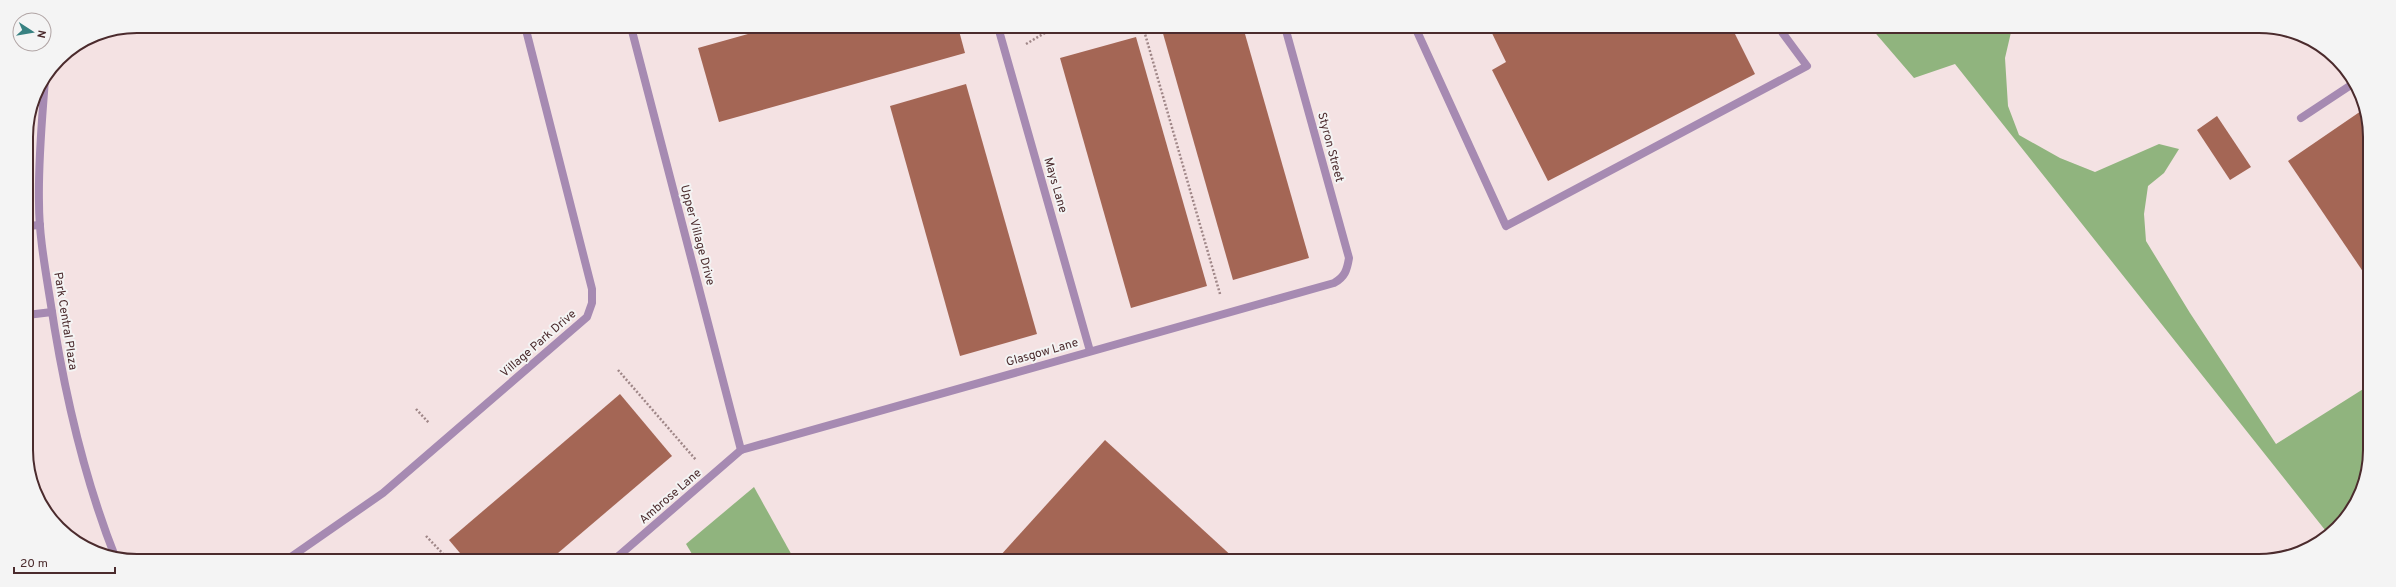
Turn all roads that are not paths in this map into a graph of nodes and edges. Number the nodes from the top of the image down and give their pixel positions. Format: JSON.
{"nodes":[{"id":1,"x":527,"y":33,"type":"edge"},
{"id":2,"x":633,"y":33,"type":"edge"},
{"id":3,"x":1000,"y":33,"type":"edge"},
{"id":4,"x":1287,"y":33,"type":"edge"},
{"id":5,"x":1418,"y":33,"type":"edge"},
{"id":6,"x":1783,"y":33,"type":"edge"},
{"id":7,"x":2349,"y":87,"type":"edge"},
{"id":8,"x":44,"y":90,"type":"edge"},
{"id":9,"x":2301,"y":118,"type":"dead end"},
{"id":10,"x":40,"y":225,"type":"junction"},
{"id":11,"x":33,"y":226,"type":"edge"},
{"id":12,"x":1346,"y":273,"type":"joint"},
{"id":13,"x":52,"y":312,"type":"junction"},
{"id":14,"x":33,"y":314,"type":"edge"},
{"id":15,"x":1090,"y":350,"type":"junction"},
{"id":16,"x":741,"y":450,"type":"junction"},
{"id":17,"x":113,"y":551,"type":"edge"},
{"id":18,"x":295,"y":554,"type":"edge"},
{"id":19,"x":621,"y":554,"type":"edge"}],
"edges":[{"from":1,"to":18,"type":"street","name":"Village Park Drive"},
{"from":2,"to":16,"type":"street","name":"Upper Village Drive"},
{"from":3,"to":15,"type":"street","name":"Mays Lane"},
{"from":4,"to":12,"type":"street","name":"Styron Street"},
{"from":5,"to":6,"type":"street"},
{"from":7,"to":9,"type":"street"},
{"from":8,"to":10,"type":"street","name":"Park Central Plaza"},
{"from":10,"to":11,"type":"street"},
{"from":10,"to":13,"type":"street","name":"Park Central Plaza"},
{"from":12,"to":15,"type":"street","name":"Glasgow Lane"},
{"from":13,"to":14,"type":"street"},
{"from":13,"to":17,"type":"street","name":"Park Central Plaza"},
{"from":15,"to":16,"type":"street","name":"Glasgow Lane"},
{"from":16,"to":19,"type":"street","name":"Ambrose Lane"}]}
